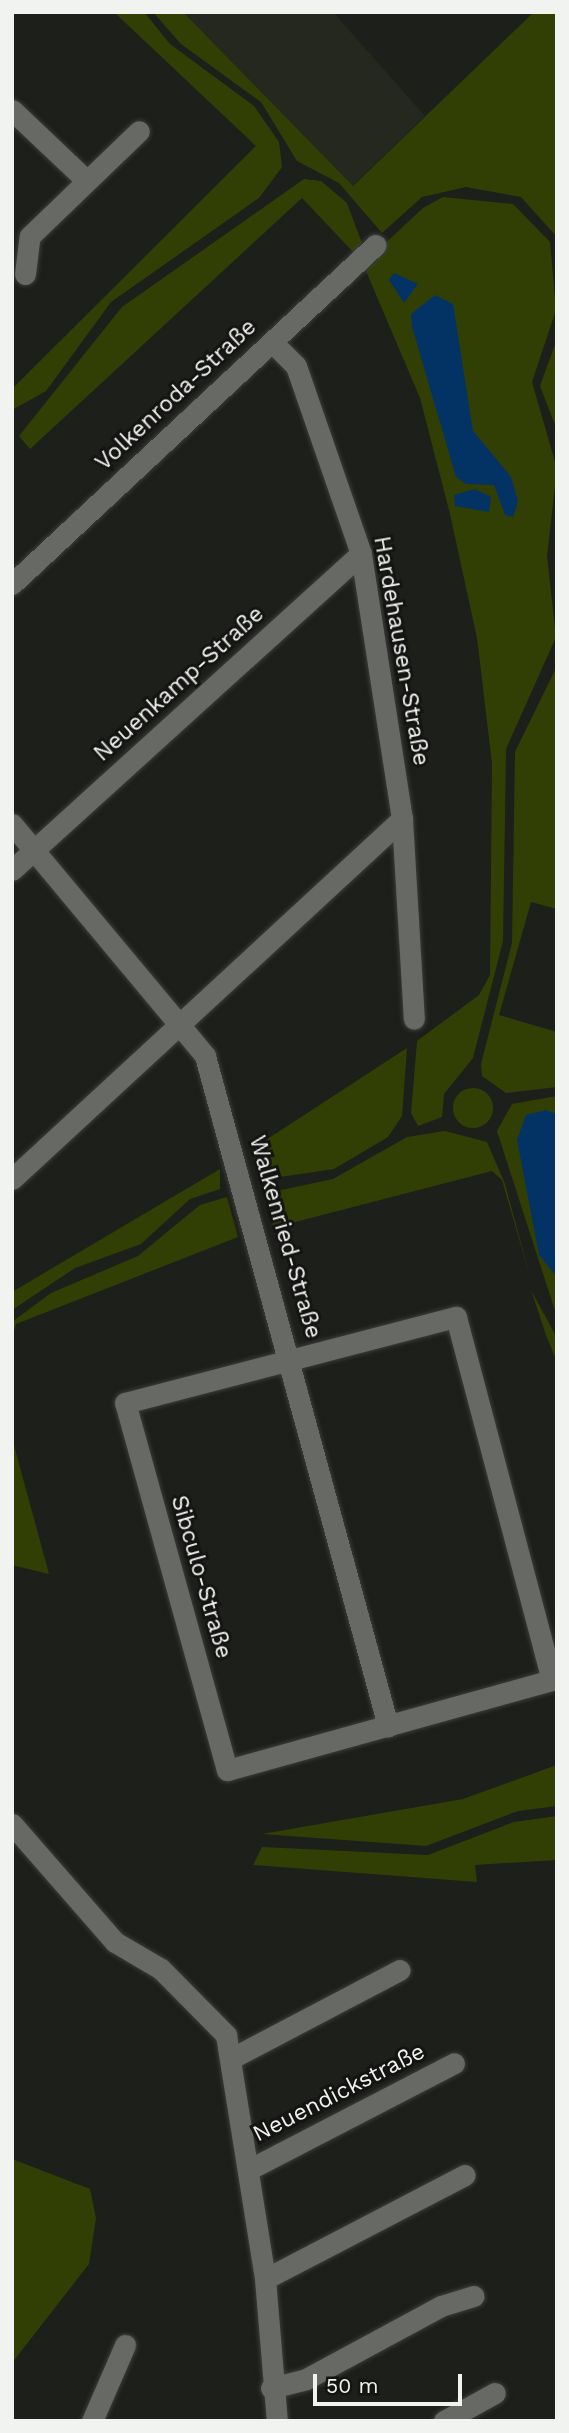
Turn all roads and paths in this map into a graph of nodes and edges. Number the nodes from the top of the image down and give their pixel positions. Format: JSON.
{"nodes":[{"id":1,"x":12,"y":110,"type":"edge"},
{"id":2,"x":139,"y":131,"type":"dead end"},
{"id":3,"x":83,"y":178,"type":"junction"},
{"id":4,"x":375,"y":245,"type":"dead end"},
{"id":5,"x":25,"y":274,"type":"dead end"},
{"id":6,"x":272,"y":342,"type":"junction"},
{"id":7,"x":361,"y":554,"type":"junction"},
{"id":8,"x":12,"y":584,"type":"edge"},
{"id":9,"x":402,"y":820,"type":"junction"},
{"id":10,"x":12,"y":824,"type":"edge"},
{"id":11,"x":31,"y":852,"type":"junction"},
{"id":12,"x":12,"y":870,"type":"edge"},
{"id":13,"x":414,"y":1019,"type":"dead end"},
{"id":14,"x":180,"y":1024,"type":"junction"},
{"id":15,"x":12,"y":1179,"type":"edge"},
{"id":16,"x":291,"y":1356,"type":"junction"},
{"id":17,"x":388,"y":1726,"type":"junction"},
{"id":18,"x":12,"y":1825,"type":"edge"},
{"id":19,"x":400,"y":1970,"type":"dead end"},
{"id":20,"x":234,"y":2057,"type":"junction"},
{"id":21,"x":454,"y":2063,"type":"dead end"},
{"id":22,"x":248,"y":2170,"type":"junction"},
{"id":23,"x":466,"y":2175,"type":"dead end"},
{"id":24,"x":265,"y":2279,"type":"junction"},
{"id":25,"x":474,"y":2296,"type":"dead end"},
{"id":26,"x":125,"y":2345,"type":"dead end"},
{"id":27,"x":271,"y":2388,"type":"junction"},
{"id":28,"x":495,"y":2393,"type":"dead end"},
{"id":29,"x":92,"y":2421,"type":"edge"},
{"id":30,"x":277,"y":2421,"type":"edge"},
{"id":31,"x":444,"y":2421,"type":"edge"}],
"edges":[{"from":1,"to":3,"type":"street"},
{"from":2,"to":3,"type":"street"},
{"from":3,"to":5,"type":"street"},
{"from":4,"to":6,"type":"street","name":"Volkenroda-Straße"},
{"from":6,"to":7,"type":"street","name":"Hardehausen-Straße"},
{"from":6,"to":8,"type":"street","name":"Volkenroda-Straße"},
{"from":7,"to":9,"type":"street","name":"Hardehausen-Straße"},
{"from":7,"to":11,"type":"street","name":"Neuenkamp-Straße"},
{"from":9,"to":13,"type":"street","name":"Hardehausen-Straße"},
{"from":9,"to":14,"type":"street"},
{"from":10,"to":11,"type":"street","name":"Walkenried-Straße"},
{"from":11,"to":12,"type":"street","name":"Neuenkamp-Straße"},
{"from":11,"to":14,"type":"street","name":"Walkenried-Straße"},
{"from":14,"to":15,"type":"street"},
{"from":14,"to":16,"type":"street","name":"Walkenried-Straße"},
{"from":16,"to":17,"type":"street","name":"Walkenried-Straße"},
{"from":16,"to":17,"type":"street"},
{"from":16,"to":17,"type":"street","name":"Sibculo-Straße"},
{"from":18,"to":20,"type":"street","name":"Neuendickstraße"},
{"from":19,"to":20,"type":"street"},
{"from":20,"to":22,"type":"street","name":"Neuendickstraße"},
{"from":21,"to":22,"type":"street","name":"Neuendickstraße"},
{"from":22,"to":24,"type":"street","name":"Neuendickstraße"},
{"from":23,"to":24,"type":"street"},
{"from":24,"to":27,"type":"street","name":"Neuendickstraße"},
{"from":25,"to":27,"type":"street"},
{"from":26,"to":29,"type":"street"},
{"from":27,"to":30,"type":"street","name":"Neuendickstraße"},
{"from":28,"to":31,"type":"street"}]}
